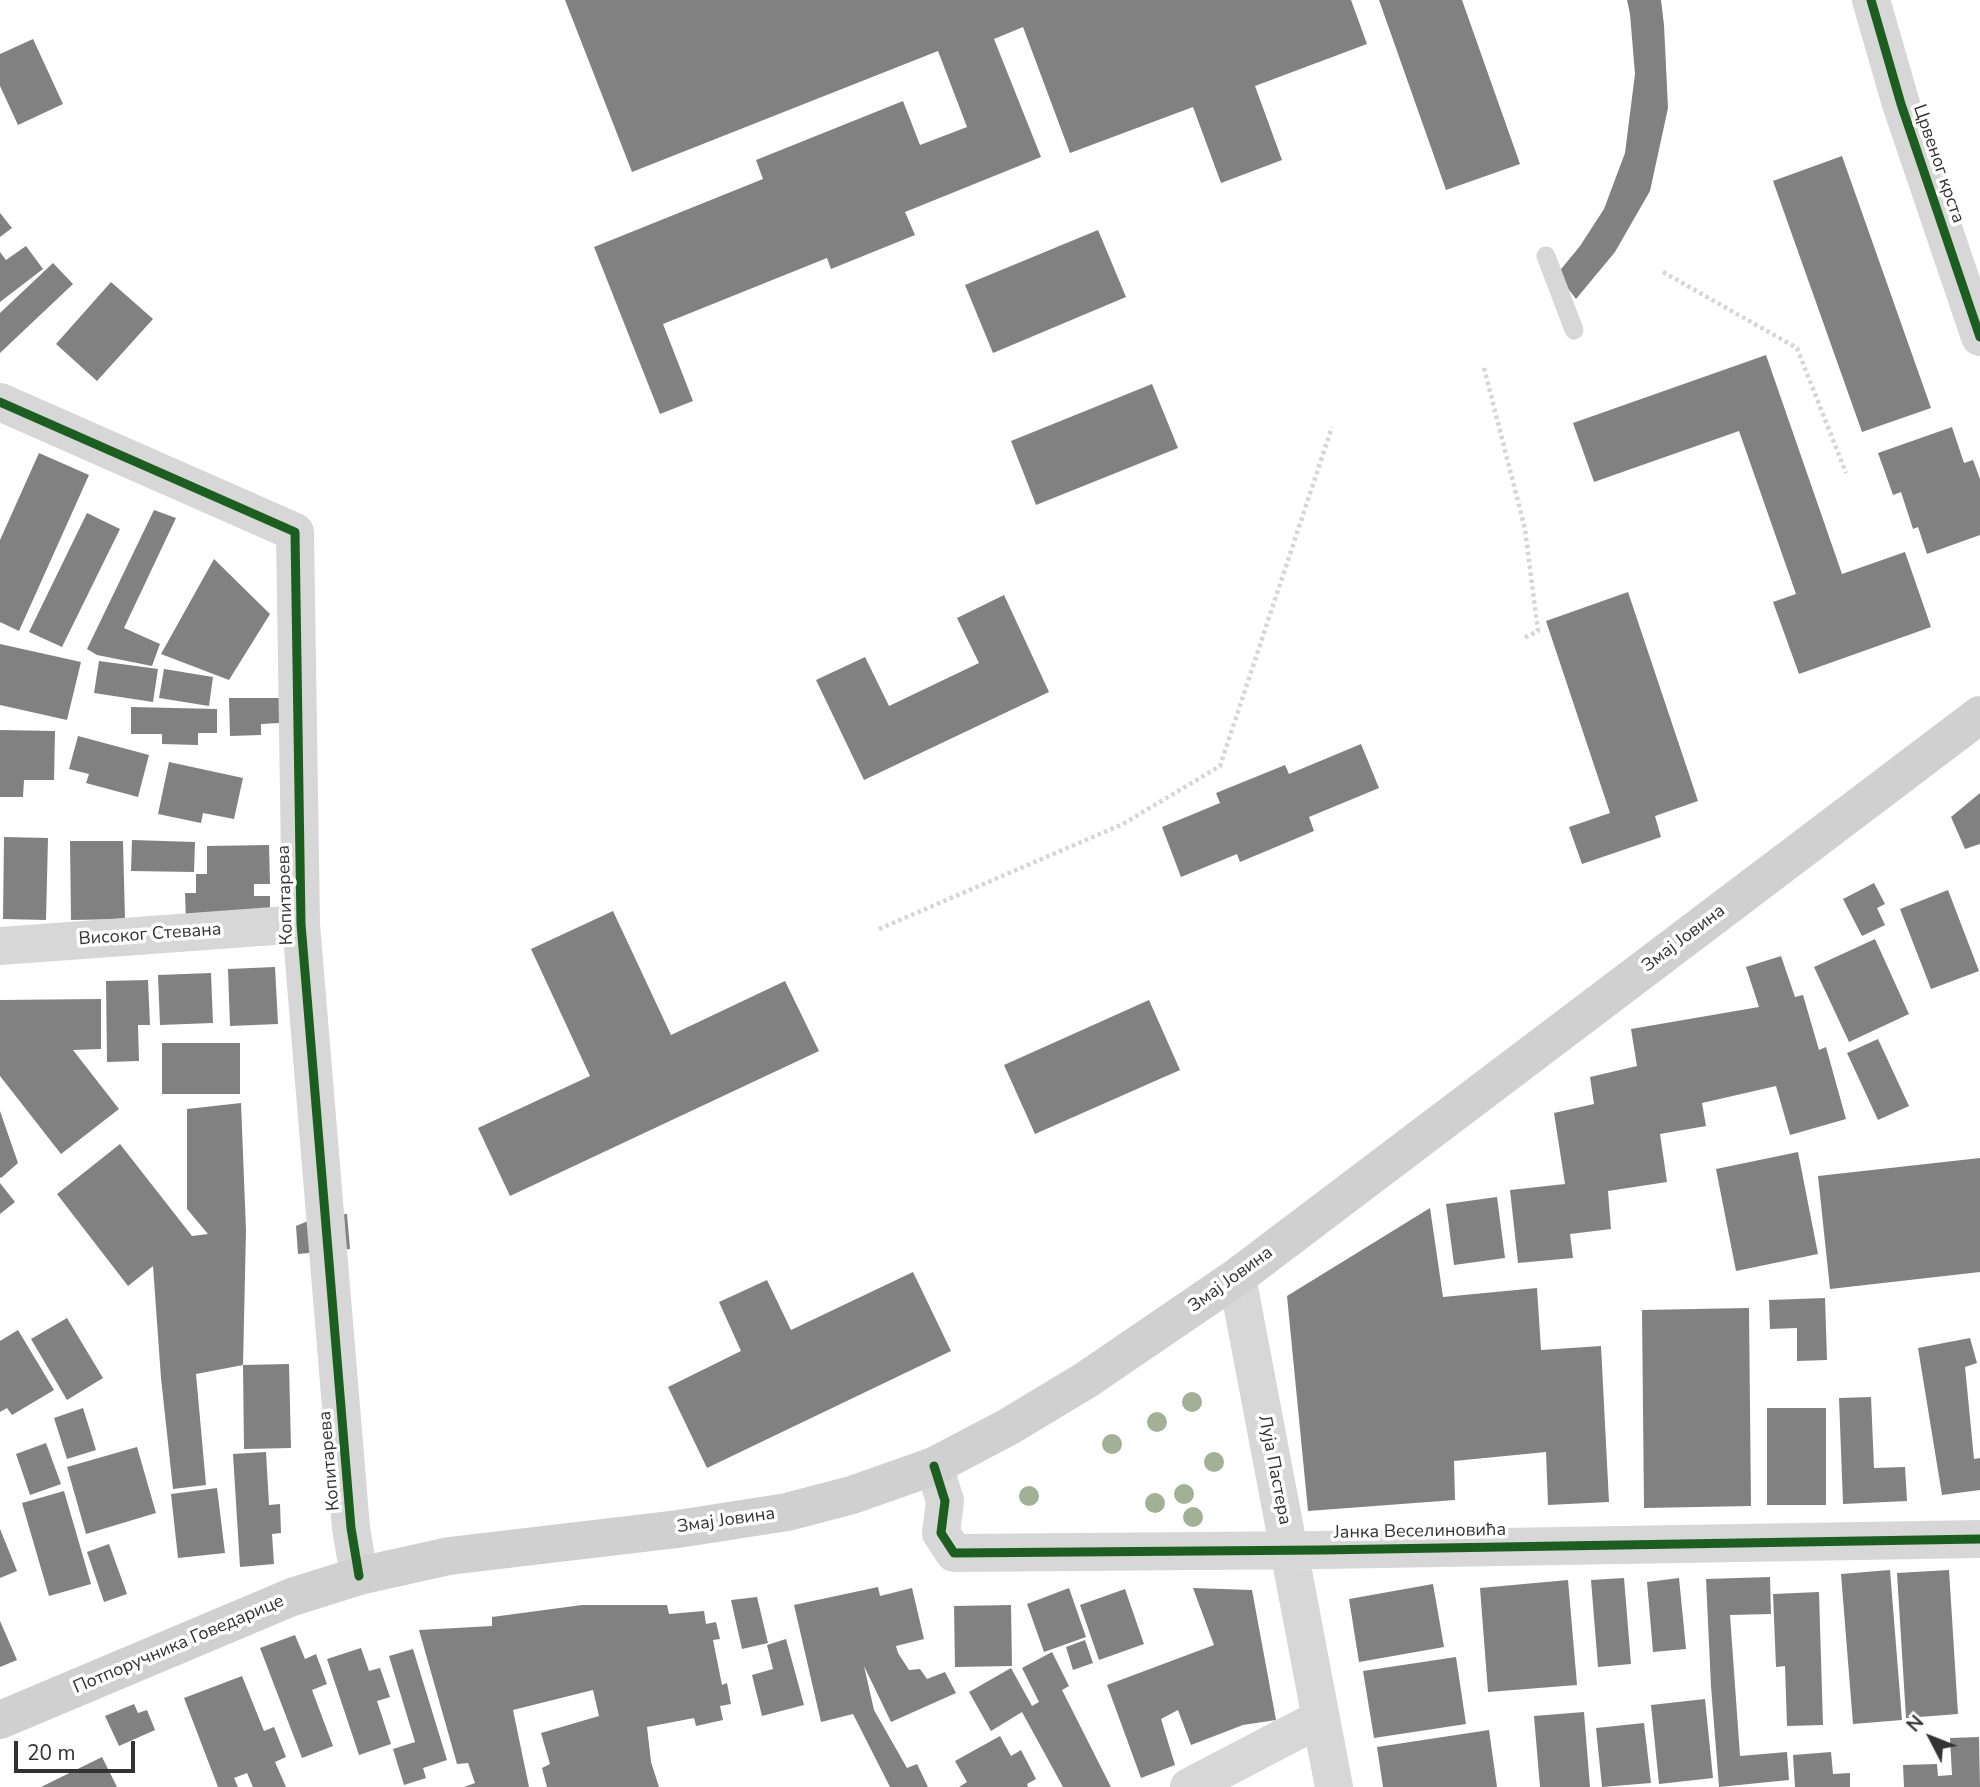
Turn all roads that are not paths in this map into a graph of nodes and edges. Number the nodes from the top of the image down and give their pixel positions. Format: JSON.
{"nodes":[{"id":1,"x":1871,"y":0,"type":"edge"},
{"id":2,"x":1546,"y":256,"type":"dead end"},
{"id":3,"x":1574,"y":330,"type":"dead end"},
{"id":4,"x":1980,"y":337,"type":"edge"},
{"id":5,"x":0,"y":402,"type":"edge"},
{"id":6,"x":1980,"y":715,"type":"edge"},
{"id":7,"x":301,"y":924,"type":"junction"},
{"id":8,"x":0,"y":946,"type":"edge"},
{"id":9,"x":1237,"y":1277,"type":"junction"},
{"id":10,"x":934,"y":1466,"type":"junction"},
{"id":11,"x":1980,"y":1539,"type":"edge"},
{"id":12,"x":1289,"y":1550,"type":"junction"},
{"id":13,"x":359,"y":1576,"type":"junction"},
{"id":14,"x":1321,"y":1718,"type":"junction"},
{"id":15,"x":0,"y":1720,"type":"edge"},
{"id":16,"x":1189,"y":1787,"type":"edge"},
{"id":17,"x":1334,"y":1787,"type":"edge"}],
"edges":[{"from":1,"to":4,"type":"street","name":"Црвеног крста"},
{"from":2,"to":3,"type":"lane"},
{"from":5,"to":7,"type":"street","name":"Копитарева"},
{"from":6,"to":9,"type":"main road","name":"Змај Јовина"},
{"from":7,"to":8,"type":"street","name":"Високог Стевана"},
{"from":7,"to":13,"type":"street","name":"Копитарева"},
{"from":9,"to":10,"type":"main road","name":"Змај Јовина"},
{"from":9,"to":12,"type":"street","name":"Луја Пастера"},
{"from":10,"to":12,"type":"street","name":"Јанка Веселиновића"},
{"from":10,"to":13,"type":"main road","name":"Змај Јовина"},
{"from":11,"to":12,"type":"street","name":"Јанка Веселиновића"},
{"from":12,"to":14,"type":"street","name":"Луја Пастера"},
{"from":13,"to":15,"type":"main road","name":"Потпоручника Говедарице"},
{"from":14,"to":16,"type":"street"},
{"from":14,"to":17,"type":"street","name":"Луја Пастера"}]}
